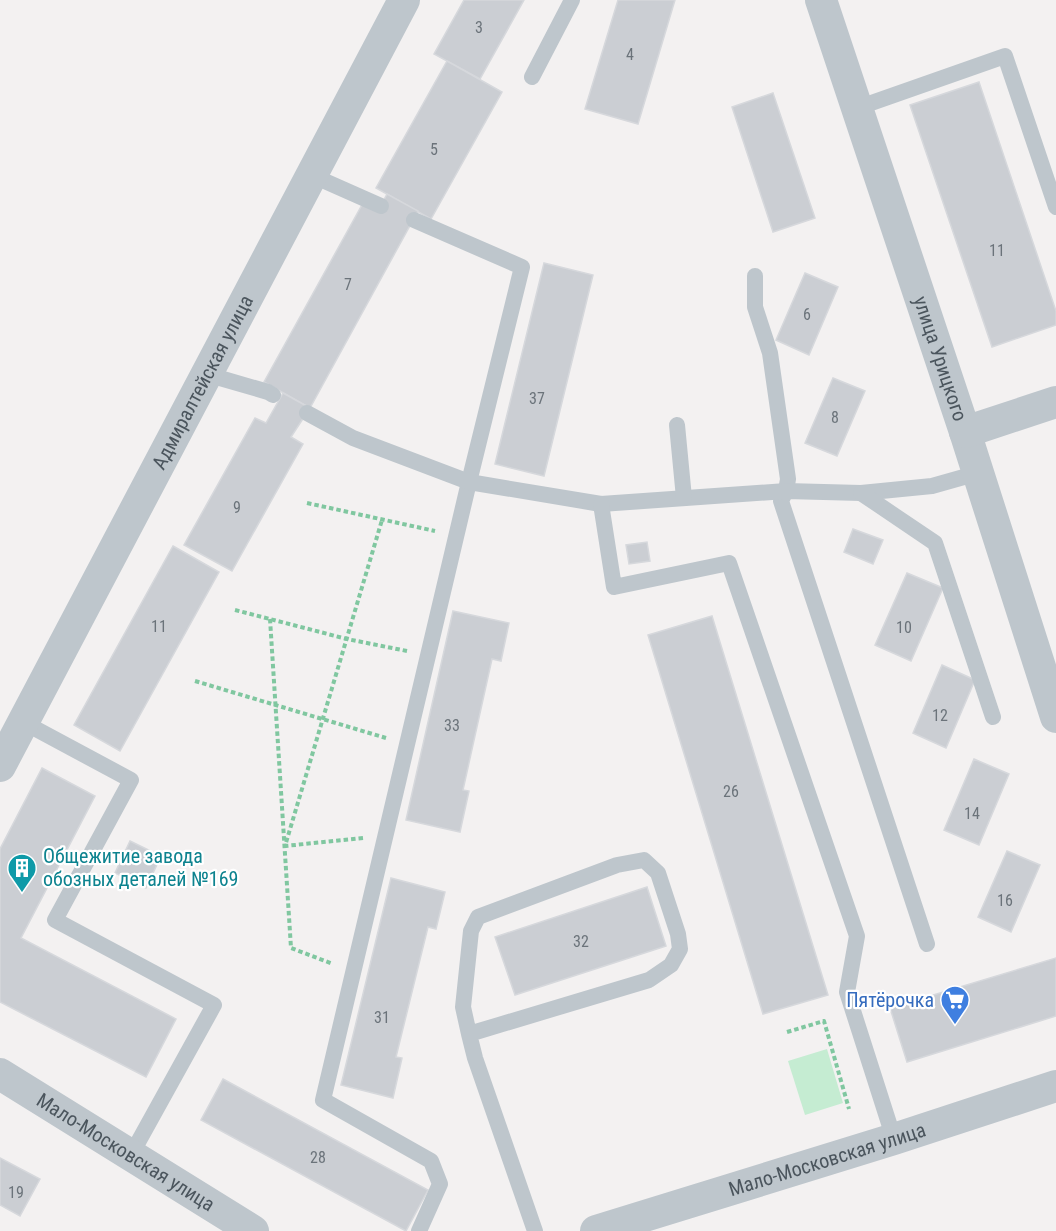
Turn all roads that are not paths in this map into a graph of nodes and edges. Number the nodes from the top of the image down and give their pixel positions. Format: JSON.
{"nodes":[{"id":1,"x":404,"y":0,"type":"edge"},
{"id":2,"x":572,"y":0,"type":"edge"},
{"id":3,"x":821,"y":0,"type":"edge"},
{"id":4,"x":532,"y":77,"type":"dead end"},
{"id":5,"x":857,"y":108,"type":"junction"},
{"id":6,"x":311,"y":175,"type":"junction"},
{"id":7,"x":381,"y":206,"type":"dead end"},
{"id":8,"x":1056,"y":207,"type":"edge"},
{"id":9,"x":414,"y":220,"type":"dead end"},
{"id":10,"x":755,"y":276,"type":"dead end"},
{"id":11,"x":206,"y":374,"type":"junction"},
{"id":12,"x":273,"y":395,"type":"dead end"},
{"id":13,"x":1056,"y":402,"type":"edge"},
{"id":14,"x":307,"y":413,"type":"dead end"},
{"id":15,"x":677,"y":425,"type":"dead end"},
{"id":16,"x":965,"y":432,"type":"junction"},
{"id":17,"x":978,"y":473,"type":"junction"},
{"id":18,"x":469,"y":482,"type":"junction"},
{"id":19,"x":786,"y":491,"type":"junction"},
{"id":20,"x":861,"y":493,"type":"junction"},
{"id":21,"x":684,"y":498,"type":"junction"},
{"id":22,"x":601,"y":504,"type":"junction"},
{"id":23,"x":993,"y":717,"type":"dead end"},
{"id":24,"x":1056,"y":717,"type":"edge"},
{"id":25,"x":23,"y":722,"type":"junction"},
{"id":26,"x":0,"y":766,"type":"edge"},
{"id":27,"x":927,"y":944,"type":"dead end"},
{"id":28,"x":469,"y":1034,"type":"junction"},
{"id":29,"x":0,"y":1074,"type":"edge"},
{"id":30,"x":1056,"y":1086,"type":"edge"},
{"id":31,"x":894,"y":1138,"type":"junction"},
{"id":32,"x":131,"y":1155,"type":"junction"},
{"id":33,"x":253,"y":1231,"type":"edge"},
{"id":34,"x":419,"y":1231,"type":"edge"},
{"id":35,"x":535,"y":1231,"type":"edge"},
{"id":36,"x":596,"y":1231,"type":"edge"}],
"edges":[{"from":1,"to":6,"type":"street","name":"Адмиралтейская улица"},
{"from":2,"to":4,"type":"lane"},
{"from":3,"to":5,"type":"street","name":"улица Урицкого"},
{"from":5,"to":8,"type":"lane"},
{"from":5,"to":16,"type":"street","name":"улица Урицкого"},
{"from":6,"to":7,"type":"lane"},
{"from":6,"to":11,"type":"street","name":"Адмиралтейская улица"},
{"from":9,"to":18,"type":"lane"},
{"from":10,"to":19,"type":"lane"},
{"from":11,"to":12,"type":"lane"},
{"from":11,"to":25,"type":"street","name":"Адмиралтейская улица"},
{"from":13,"to":16,"type":"street"},
{"from":14,"to":18,"type":"lane"},
{"from":15,"to":21,"type":"lane"},
{"from":16,"to":17,"type":"street","name":"улица Урицкого"},
{"from":17,"to":20,"type":"lane"},
{"from":17,"to":24,"type":"street","name":"улица Урицкого"},
{"from":18,"to":22,"type":"lane"},
{"from":18,"to":34,"type":"lane"},
{"from":19,"to":20,"type":"lane"},
{"from":19,"to":21,"type":"lane"},
{"from":19,"to":27,"type":"lane"},
{"from":20,"to":23,"type":"lane"},
{"from":21,"to":22,"type":"lane"},
{"from":22,"to":31,"type":"lane"},
{"from":25,"to":26,"type":"street","name":"Адмиралтейская улица"},
{"from":25,"to":32,"type":"lane"},
{"from":28,"to":28,"type":"lane"},
{"from":28,"to":35,"type":"lane"},
{"from":29,"to":32,"type":"street","name":"Мало-Московская улица"},
{"from":30,"to":31,"type":"street","name":"Мало-Московская улица"},
{"from":31,"to":36,"type":"street","name":"Мало-Московская улица"},
{"from":32,"to":33,"type":"street","name":"Мало-Московская улица"}]}
